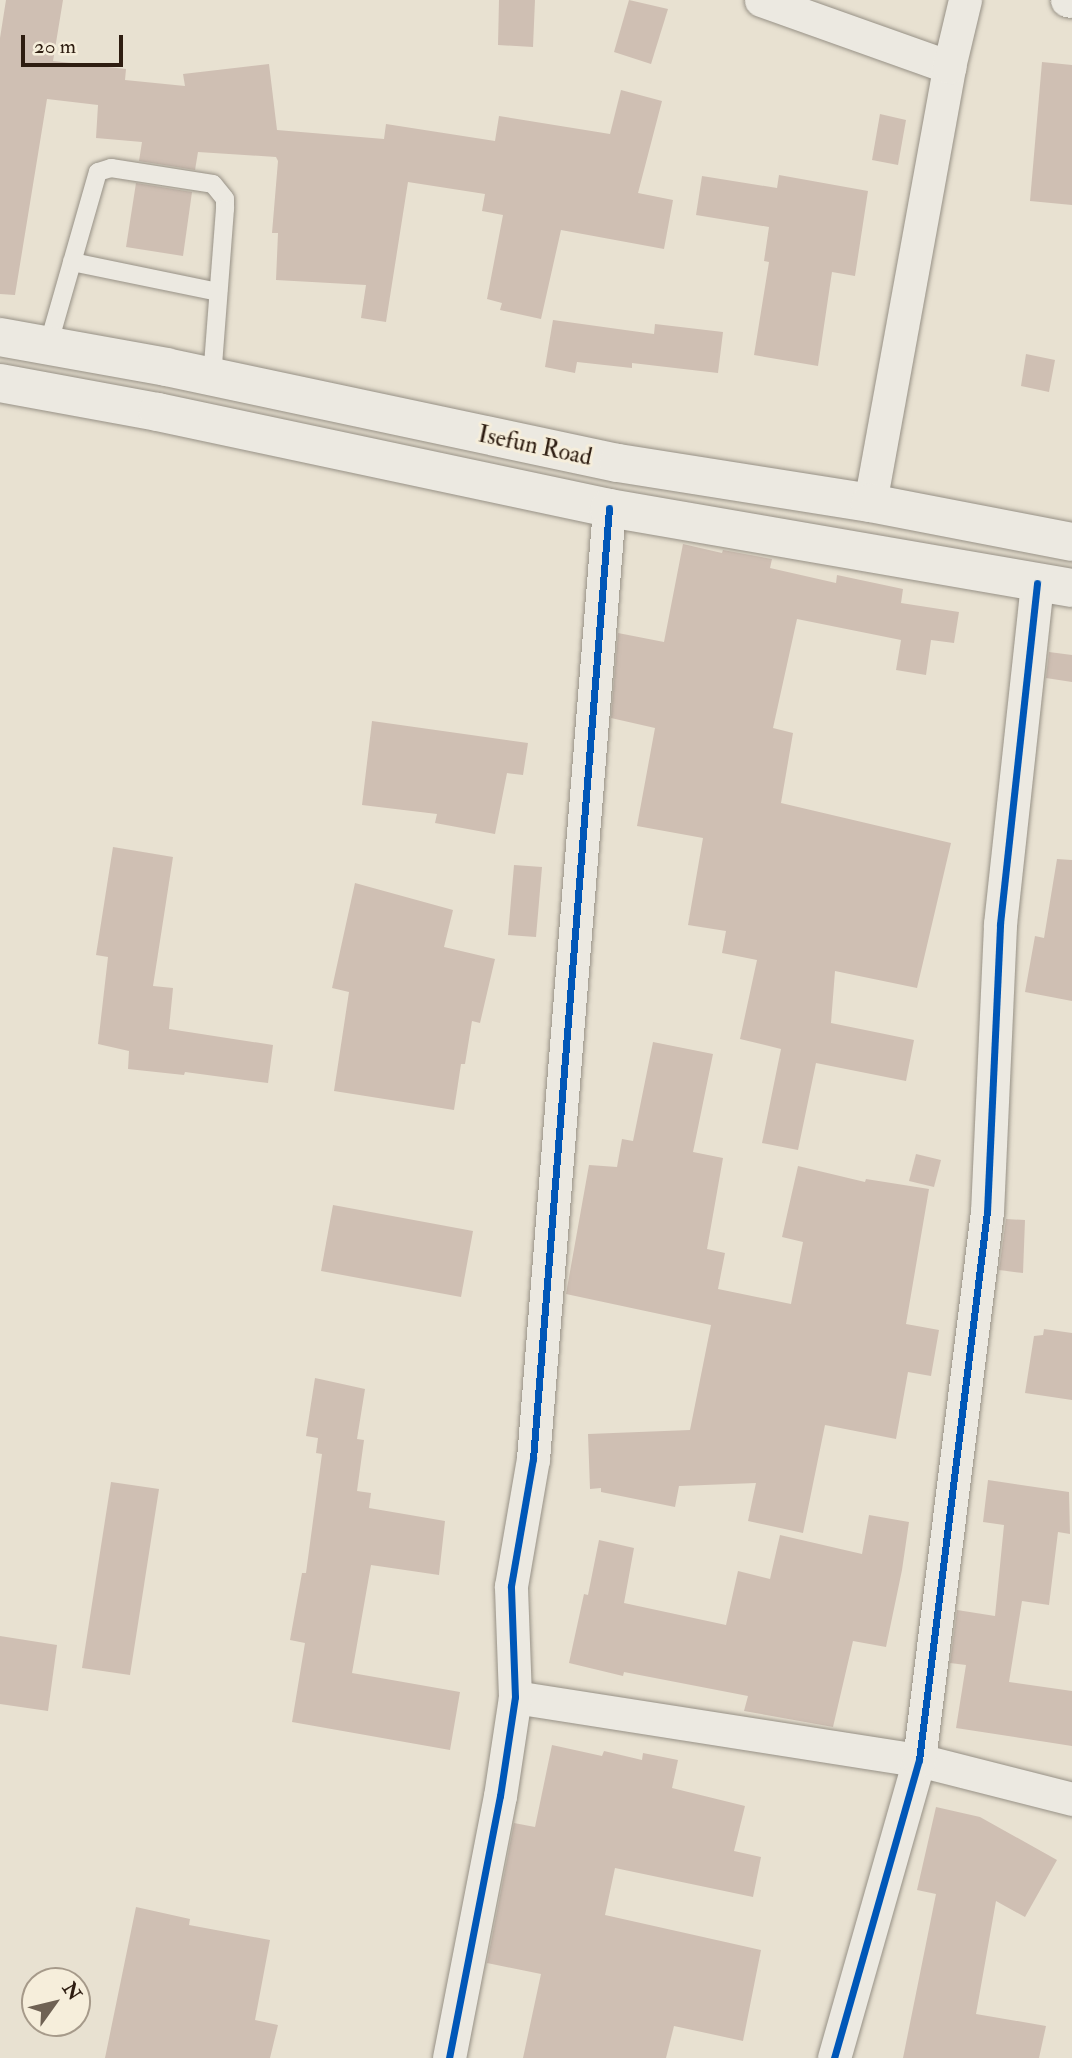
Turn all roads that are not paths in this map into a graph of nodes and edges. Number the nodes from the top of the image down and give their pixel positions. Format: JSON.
{"nodes":[{"id":1,"x":761,"y":0,"type":"edge"},
{"id":2,"x":965,"y":0,"type":"edge"},
{"id":3,"x":1067,"y":0,"type":"edge"},
{"id":4,"x":1072,"y":1,"type":"edge"},
{"id":5,"x":949,"y":67,"type":"junction"},
{"id":6,"x":72,"y":262,"type":"junction"},
{"id":7,"x":218,"y":292,"type":"junction"},
{"id":8,"x":0,"y":337,"type":"edge"},
{"id":9,"x":48,"y":346,"type":"junction"},
{"id":10,"x":212,"y":377,"type":"junction"},
{"id":11,"x":0,"y":383,"type":"edge"},
{"id":12,"x":870,"y":503,"type":"junction"},
{"id":13,"x":609,"y":508,"type":"junction"},
{"id":14,"x":1072,"y":541,"type":"edge"},
{"id":15,"x":1055,"y":585,"type":"edge"},
{"id":16,"x":515,"y":1697,"type":"junction"},
{"id":17,"x":919,"y":1760,"type":"junction"},
{"id":18,"x":1072,"y":1799,"type":"edge"},
{"id":19,"x":449,"y":2058,"type":"edge"},
{"id":20,"x":834,"y":2058,"type":"edge"}],
"edges":[{"from":1,"to":5,"type":"street"},
{"from":2,"to":5,"type":"street"},
{"from":3,"to":4,"type":"street"},
{"from":5,"to":12,"type":"street"},
{"from":6,"to":7,"type":"lane"},
{"from":6,"to":7,"type":"lane"},
{"from":6,"to":9,"type":"lane"},
{"from":7,"to":10,"type":"lane"},
{"from":8,"to":9,"type":"street","name":"Isefun Road"},
{"from":9,"to":10,"type":"street","name":"Isefun Road"},
{"from":10,"to":12,"type":"street","name":"Isefun Road"},
{"from":11,"to":13,"type":"street","name":"Isefun Road"},
{"from":12,"to":14,"type":"street","name":"Isefun Road"},
{"from":13,"to":15,"type":"street","name":"Isefun Road"},
{"from":13,"to":16,"type":"street"},
{"from":15,"to":17,"type":"street"},
{"from":16,"to":17,"type":"street"},
{"from":16,"to":19,"type":"street"},
{"from":17,"to":18,"type":"street"},
{"from":17,"to":20,"type":"street"}]}
